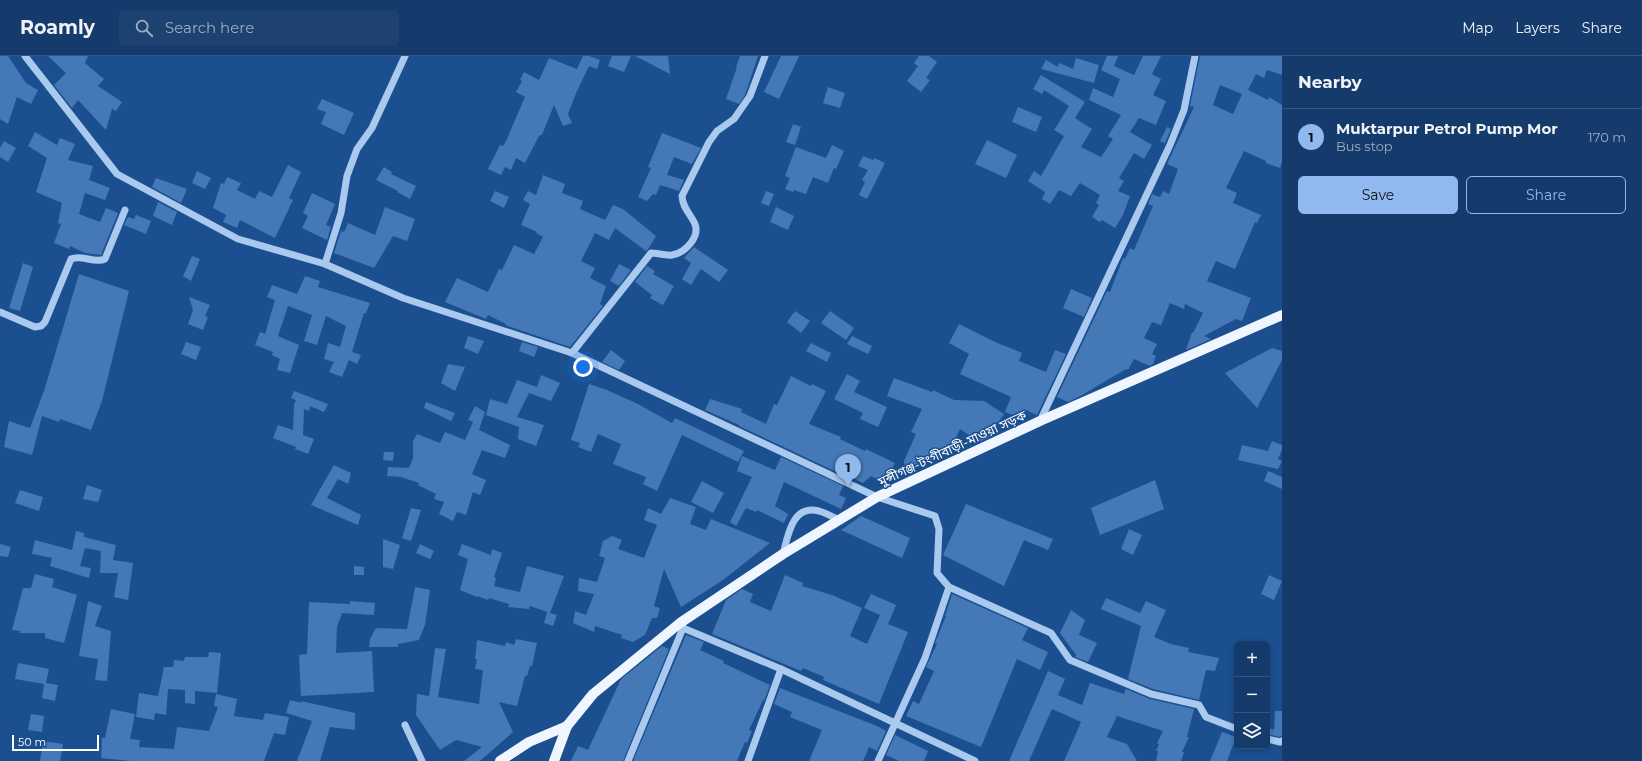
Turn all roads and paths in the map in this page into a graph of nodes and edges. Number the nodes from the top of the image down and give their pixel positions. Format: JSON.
{"nodes":[{"id":1,"x":25,"y":56,"type":"edge"},
{"id":2,"x":405,"y":56,"type":"edge"},
{"id":3,"x":765,"y":56,"type":"edge"},
{"id":4,"x":1195,"y":56,"type":"edge"},
{"id":5,"x":126,"y":210,"type":"dead end"},
{"id":6,"x":325,"y":264,"type":"junction"},
{"id":7,"x":0,"y":312,"type":"edge"},
{"id":8,"x":1282,"y":315,"type":"edge"},
{"id":9,"x":572,"y":353,"type":"junction"},
{"id":10,"x":1040,"y":421,"type":"junction"},
{"id":11,"x":877,"y":497,"type":"junction"},
{"id":12,"x":839,"y":520,"type":"junction"},
{"id":13,"x":783,"y":554,"type":"junction"},
{"id":14,"x":949,"y":587,"type":"junction"},
{"id":15,"x":682,"y":625,"type":"junction"},
{"id":16,"x":781,"y":669,"type":"junction"},
{"id":17,"x":896,"y":723,"type":"junction"},
{"id":18,"x":405,"y":725,"type":"dead end"},
{"id":19,"x":567,"y":726,"type":"junction"},
{"id":20,"x":1234,"y":728,"type":"edge"},
{"id":21,"x":1270,"y":740,"type":"edge"},
{"id":22,"x":1282,"y":741,"type":"edge"},
{"id":23,"x":422,"y":761,"type":"edge"},
{"id":24,"x":500,"y":761,"type":"edge"},
{"id":25,"x":554,"y":761,"type":"edge"},
{"id":26,"x":628,"y":761,"type":"edge"},
{"id":27,"x":748,"y":761,"type":"edge"},
{"id":28,"x":878,"y":761,"type":"edge"},
{"id":29,"x":975,"y":761,"type":"edge"}],
"edges":[{"from":1,"to":6,"type":"street"},
{"from":2,"to":6,"type":"street"},
{"from":3,"to":9,"type":"street"},
{"from":4,"to":10,"type":"street"},
{"from":5,"to":7,"type":"street"},
{"from":6,"to":9,"type":"street"},
{"from":8,"to":10,"type":"main road","name":"মুন্সীগঞ্জ-টংগীবাড়ী-মাওয়া সড়ক"},
{"from":9,"to":11,"type":"street"},
{"from":10,"to":11,"type":"main road","name":"মুন্সীগঞ্জ-টংগীবাড়ী-মাওয়া সড়ক"},
{"from":11,"to":12,"type":"main road","name":"মুন্সীগঞ্জ-টংগীবাড়ী-মাওয়া সড়ক"},
{"from":11,"to":14,"type":"street"},
{"from":12,"to":13,"type":"main road","name":"মুন্সীগঞ্জ-টংগীবাড়ী-মাওয়া সড়ক"},
{"from":12,"to":13,"type":"street"},
{"from":13,"to":15,"type":"main road","name":"মুন্সীগঞ্জ-টংগীবাড়ী-মাওয়া সড়ক"},
{"from":14,"to":17,"type":"street"},
{"from":14,"to":20,"type":"street"},
{"from":15,"to":16,"type":"street"},
{"from":15,"to":19,"type":"main road","name":"মুন্সীগঞ্জ-টংগীবাড়ী-মাওয়া সড়ক"},
{"from":15,"to":26,"type":"street"},
{"from":16,"to":17,"type":"street"},
{"from":16,"to":27,"type":"street"},
{"from":17,"to":28,"type":"street"},
{"from":17,"to":29,"type":"street"},
{"from":18,"to":23,"type":"street"},
{"from":19,"to":24,"type":"main road"},
{"from":19,"to":25,"type":"main road"},
{"from":21,"to":22,"type":"street"}]}
